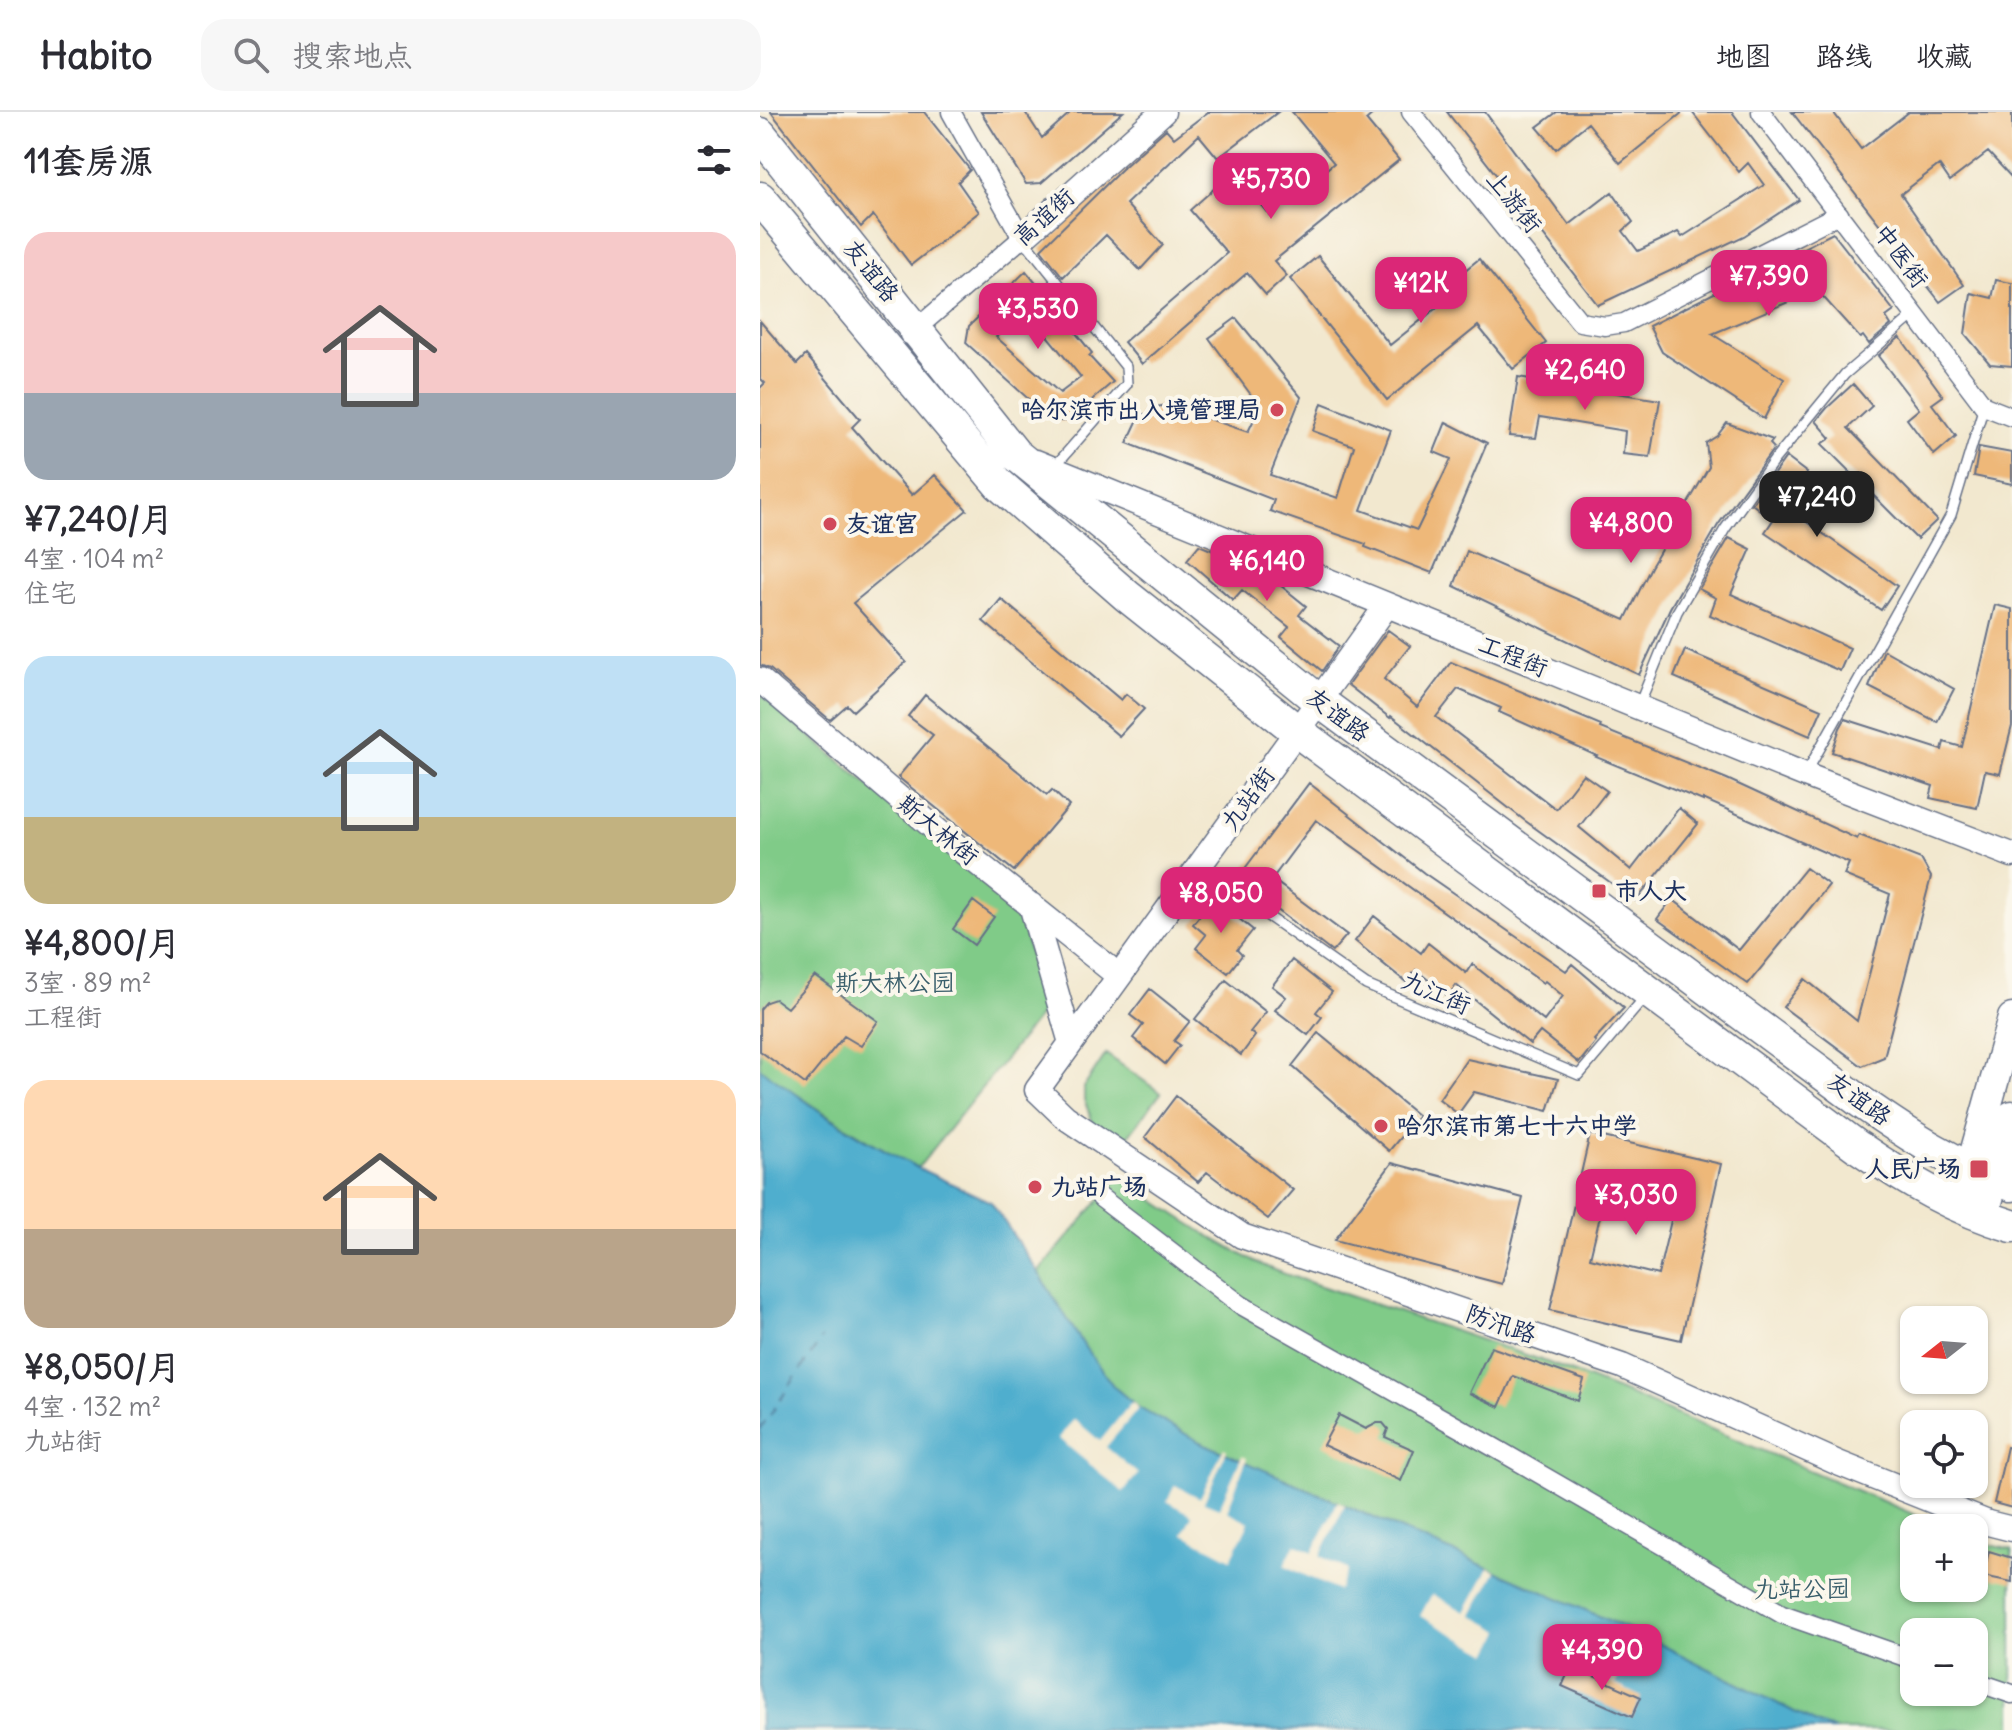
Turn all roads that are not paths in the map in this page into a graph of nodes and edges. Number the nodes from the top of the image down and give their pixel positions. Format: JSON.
{"nodes":[{"id":1,"x":951,"y":112,"type":"edge"},
{"id":2,"x":1163,"y":112,"type":"edge"},
{"id":3,"x":1411,"y":112,"type":"edge"},
{"id":4,"x":1761,"y":112,"type":"edge"},
{"id":5,"x":760,"y":134,"type":"edge"},
{"id":6,"x":760,"y":198,"type":"edge"},
{"id":7,"x":1839,"y":214,"type":"junction"},
{"id":8,"x":1022,"y":238,"type":"junction"},
{"id":9,"x":1915,"y":314,"type":"junction"},
{"id":10,"x":917,"y":329,"type":"junction"},
{"id":11,"x":888,"y":352,"type":"junction"},
{"id":12,"x":1984,"y":406,"type":"junction"},
{"id":13,"x":2012,"y":417,"type":"edge"},
{"id":14,"x":1015,"y":454,"type":"junction"},
{"id":15,"x":1052,"y":469,"type":"junction"},
{"id":16,"x":1387,"y":605,"type":"junction"},
{"id":17,"x":760,"y":680,"type":"edge"},
{"id":18,"x":1319,"y":701,"type":"junction"},
{"id":19,"x":1638,"y":707,"type":"junction"},
{"id":20,"x":1297,"y":731,"type":"junction"},
{"id":21,"x":1805,"y":775,"type":"junction"},
{"id":22,"x":2012,"y":855,"type":"edge"},
{"id":23,"x":1198,"y":867,"type":"junction"},
{"id":24,"x":1031,"y":905,"type":"junction"},
{"id":25,"x":1119,"y":976,"type":"junction"},
{"id":26,"x":1649,"y":993,"type":"junction"},
{"id":27,"x":2012,"y":1018,"type":"edge"},
{"id":28,"x":1071,"y":1043,"type":"junction"},
{"id":29,"x":1052,"y":1069,"type":"joint"},
{"id":30,"x":2012,"y":1115,"type":"edge"},
{"id":31,"x":1992,"y":1178,"type":"edge"},
{"id":32,"x":1101,"y":1198,"type":"dead end"},
{"id":33,"x":1985,"y":1217,"type":"edge"},
{"id":34,"x":2012,"y":1529,"type":"edge"},
{"id":35,"x":1900,"y":1655,"type":"edge"},
{"id":36,"x":1988,"y":1686,"type":"edge"},
{"id":37,"x":2012,"y":1694,"type":"edge"}],
"edges":[{"from":1,"to":8,"type":"street"},
{"from":2,"to":8,"type":"street","name":"高谊街"},
{"from":3,"to":7,"type":"street","name":"上游街"},
{"from":4,"to":7,"type":"street","name":"中医街"},
{"from":5,"to":10,"type":"highway","name":"友谊路"},
{"from":6,"to":11,"type":"highway","name":"友谊路"},
{"from":7,"to":9,"type":"street","name":"中医街"},
{"from":8,"to":10,"type":"street","name":"高谊街"},
{"from":8,"to":15,"type":"lane"},
{"from":9,"to":12,"type":"street","name":"中医街"},
{"from":9,"to":19,"type":"lane"},
{"from":10,"to":11,"type":"street","name":"高谊街"},
{"from":10,"to":14,"type":"highway","name":"友谊路"},
{"from":11,"to":20,"type":"highway","name":"友谊路"},
{"from":12,"to":13,"type":"street"},
{"from":12,"to":21,"type":"lane"},
{"from":14,"to":15,"type":"street","name":"工程街"},
{"from":14,"to":18,"type":"highway","name":"友谊路"},
{"from":15,"to":16,"type":"street","name":"工程街"},
{"from":16,"to":18,"type":"street","name":"九站街"},
{"from":16,"to":19,"type":"street","name":"工程街"},
{"from":17,"to":24,"type":"street","name":"斯大林街"},
{"from":18,"to":20,"type":"street","name":"九站街"},
{"from":18,"to":31,"type":"highway","name":"友谊路"},
{"from":19,"to":21,"type":"street","name":"工程街"},
{"from":20,"to":23,"type":"street","name":"九站街"},
{"from":20,"to":26,"type":"highway","name":"友谊路"},
{"from":21,"to":22,"type":"street","name":"工程街"},
{"from":23,"to":25,"type":"street","name":"九站街"},
{"from":23,"to":26,"type":"lane","name":"九江街"},
{"from":24,"to":25,"type":"street","name":"斯大林街"},
{"from":24,"to":28,"type":"street"},
{"from":25,"to":28,"type":"street","name":"九站街"},
{"from":26,"to":33,"type":"highway","name":"友谊路"},
{"from":27,"to":31,"type":"main road"},
{"from":28,"to":29,"type":"street","name":"九站街"},
{"from":29,"to":34,"type":"street","name":"防汛路"},
{"from":30,"to":31,"type":"main road"},
{"from":31,"to":33,"type":"main road"},
{"from":32,"to":35,"type":"street"},
{"from":36,"to":37,"type":"street"}]}
